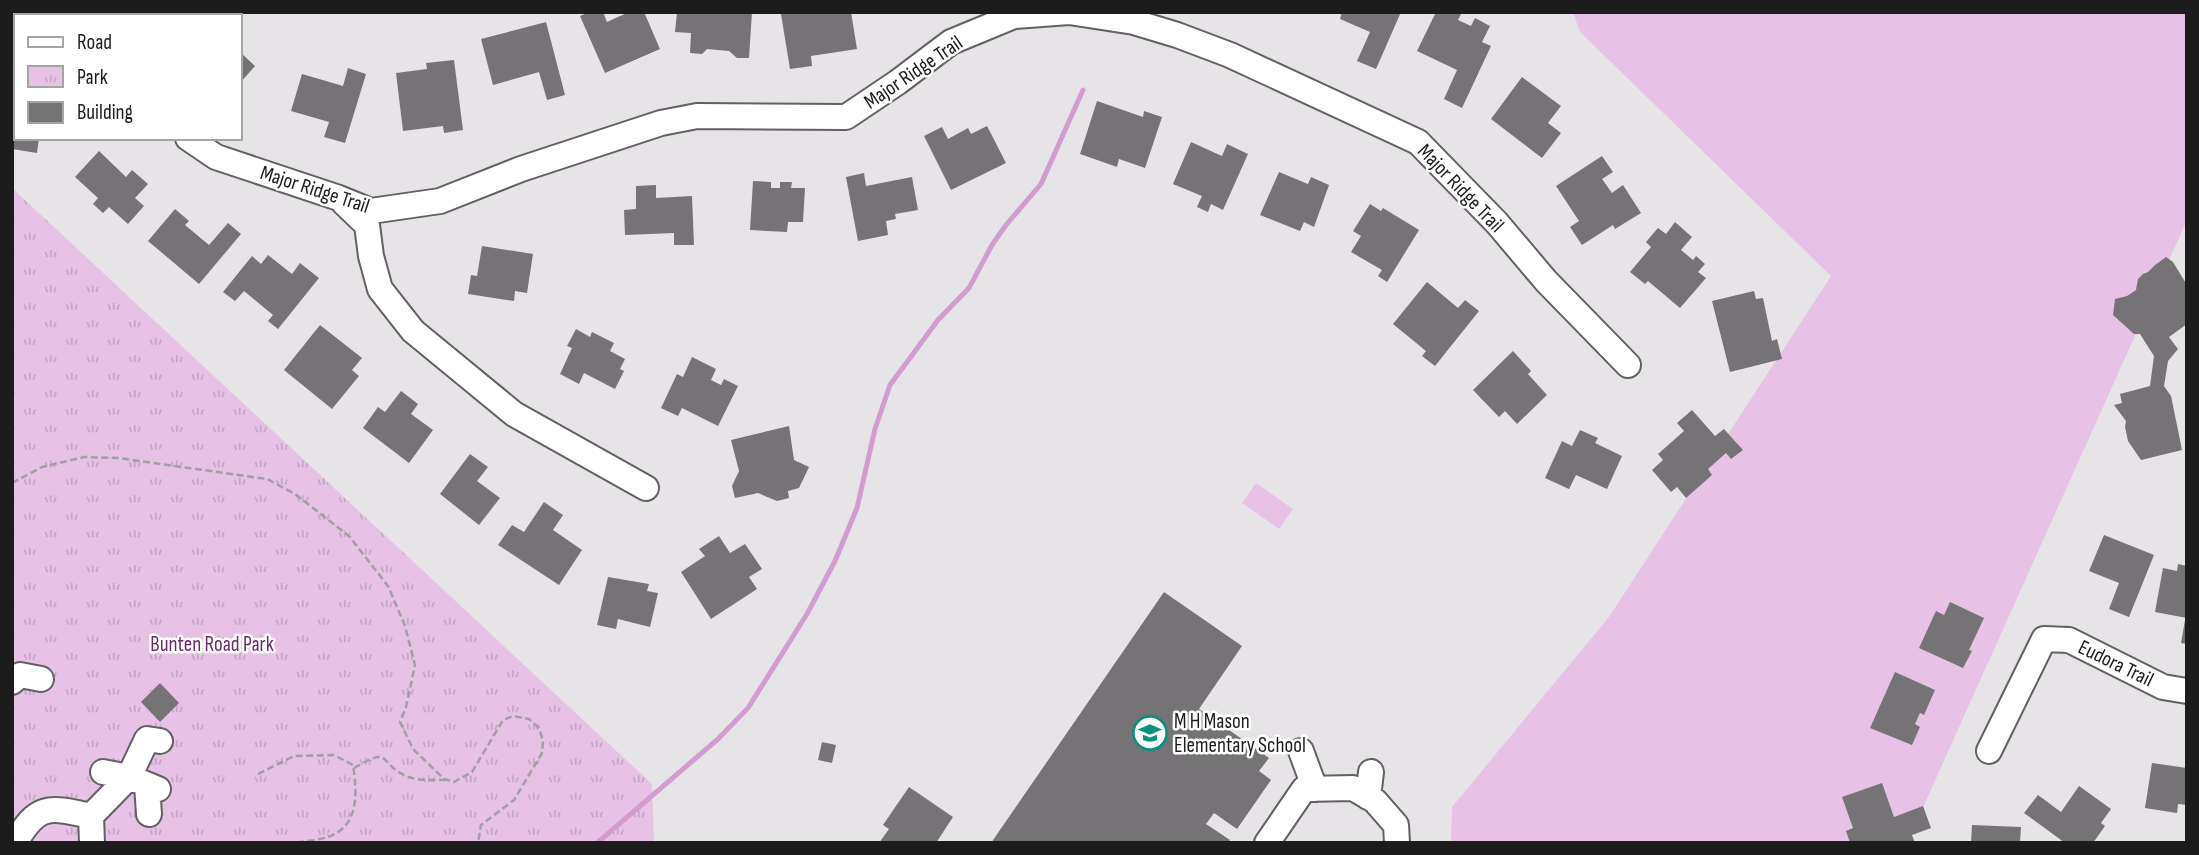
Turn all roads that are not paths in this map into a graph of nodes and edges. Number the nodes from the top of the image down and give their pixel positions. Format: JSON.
{"nodes":[{"id":1,"x":191,"y":140,"type":"edge"},
{"id":2,"x":339,"y":198,"type":"junction"},
{"id":3,"x":1628,"y":366,"type":"dead end"},
{"id":4,"x":646,"y":488,"type":"dead end"},
{"id":5,"x":41,"y":679,"type":"dead end"},
{"id":6,"x":12,"y":682,"type":"edge"},
{"id":7,"x":2187,"y":691,"type":"edge"},
{"id":8,"x":145,"y":737,"type":"dead end"},
{"id":9,"x":1301,"y":751,"type":"dead end"},
{"id":10,"x":1989,"y":751,"type":"dead end"},
{"id":11,"x":103,"y":772,"type":"dead end"},
{"id":12,"x":1371,"y":772,"type":"dead end"},
{"id":13,"x":145,"y":784,"type":"junction"},
{"id":14,"x":1315,"y":789,"type":"junction"},
{"id":15,"x":1368,"y":797,"type":"junction"},
{"id":16,"x":149,"y":814,"type":"dead end"},
{"id":17,"x":91,"y":816,"type":"junction"},
{"id":18,"x":15,"y":843,"type":"edge"},
{"id":19,"x":92,"y":843,"type":"edge"},
{"id":20,"x":1267,"y":843,"type":"edge"},
{"id":21,"x":1397,"y":843,"type":"edge"}],
"edges":[{"from":1,"to":2,"type":"street","name":"Major Ridge Trail"},
{"from":2,"to":3,"type":"street","name":"Major Ridge Trail"},
{"from":2,"to":4,"type":"street"},
{"from":5,"to":6,"type":"street"},
{"from":7,"to":10,"type":"street","name":"Eudora Trail"},
{"from":8,"to":13,"type":"street"},
{"from":9,"to":14,"type":"street"},
{"from":11,"to":13,"type":"street"},
{"from":12,"to":15,"type":"street"},
{"from":13,"to":16,"type":"street"},
{"from":13,"to":17,"type":"street"},
{"from":14,"to":15,"type":"street"},
{"from":14,"to":20,"type":"street"},
{"from":15,"to":21,"type":"street"},
{"from":17,"to":18,"type":"street"},
{"from":17,"to":19,"type":"street"}]}
